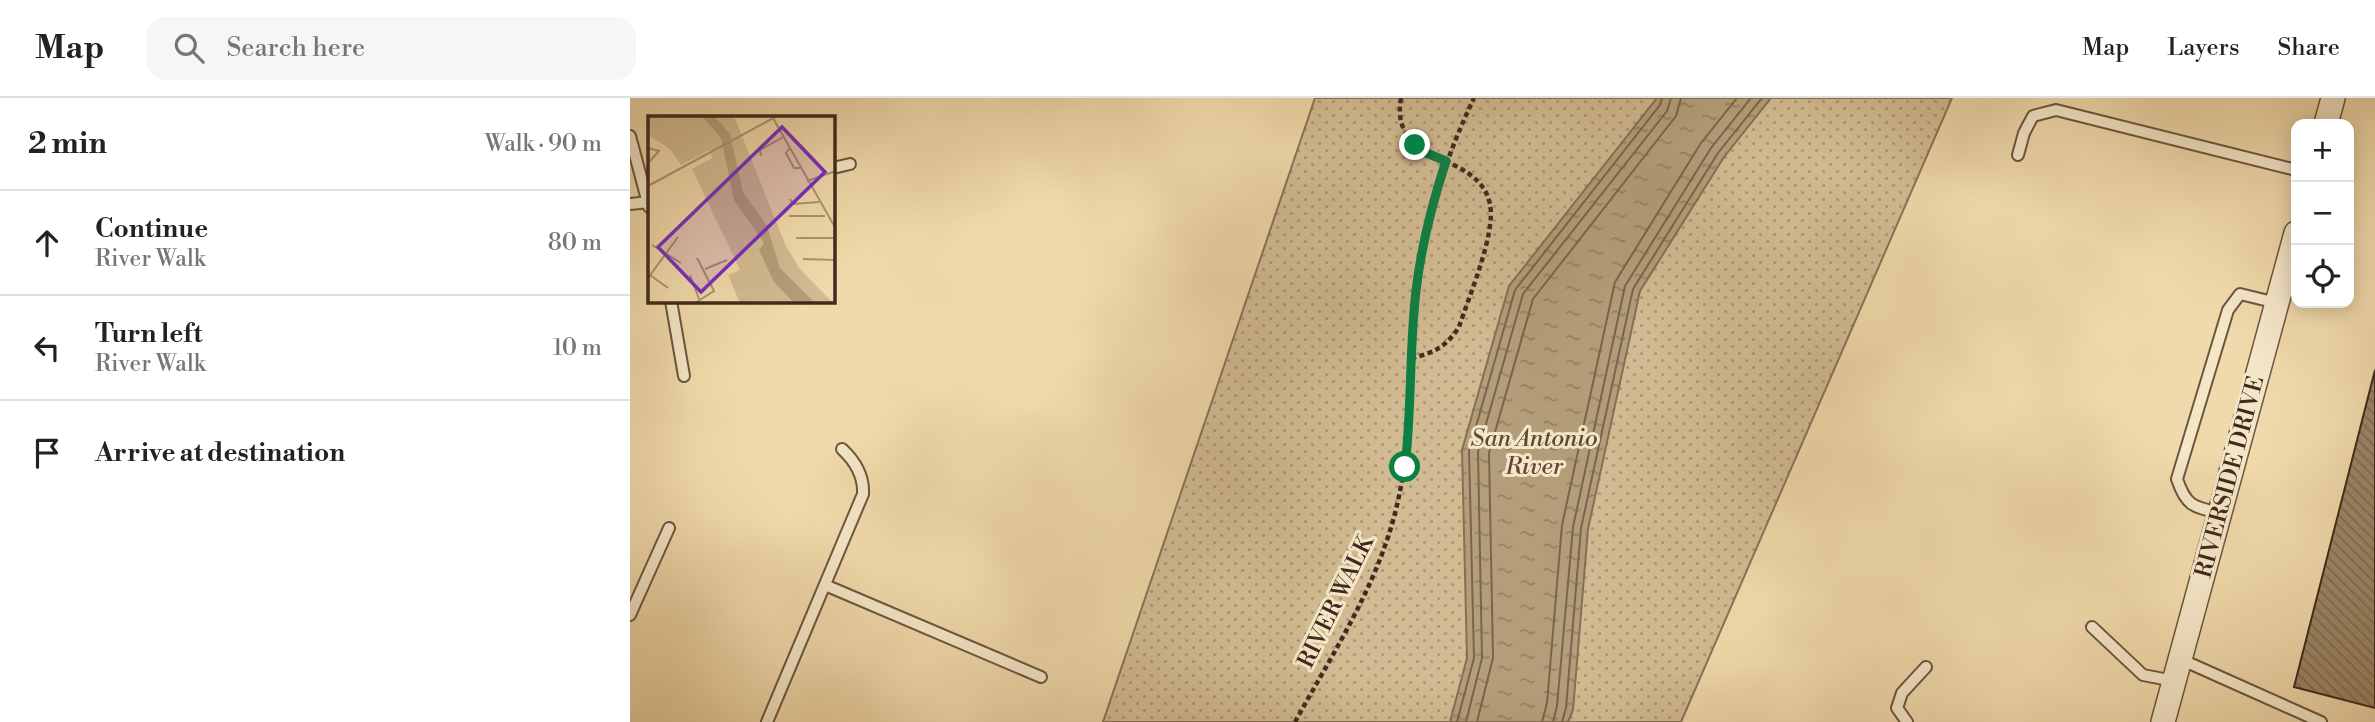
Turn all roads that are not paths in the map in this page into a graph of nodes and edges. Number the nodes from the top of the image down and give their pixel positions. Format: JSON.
{"nodes":[{"id":1,"x":2333,"y":98,"type":"edge"},
{"id":2,"x":2327,"y":119,"type":"edge"},
{"id":3,"x":630,"y":136,"type":"edge"},
{"id":4,"x":2018,"y":155,"type":"dead end"},
{"id":5,"x":850,"y":164,"type":"dead end"},
{"id":6,"x":835,"y":167,"type":"edge"},
{"id":7,"x":2291,"y":169,"type":"edge"},
{"id":8,"x":648,"y":200,"type":"edge"},
{"id":9,"x":630,"y":204,"type":"edge"},
{"id":10,"x":648,"y":204,"type":"edge"},
{"id":11,"x":2293,"y":245,"type":"edge"},
{"id":12,"x":671,"y":303,"type":"edge"},
{"id":13,"x":2277,"y":303,"type":"junction"},
{"id":14,"x":684,"y":376,"type":"dead end"},
{"id":15,"x":842,"y":449,"type":"dead end"},
{"id":16,"x":2220,"y":513,"type":"junction"},
{"id":17,"x":669,"y":528,"type":"dead end"},
{"id":18,"x":825,"y":585,"type":"junction"},
{"id":19,"x":630,"y":615,"type":"edge"},
{"id":20,"x":2092,"y":628,"type":"dead end"},
{"id":21,"x":1926,"y":667,"type":"dead end"},
{"id":22,"x":2177,"y":670,"type":"junction"},
{"id":23,"x":1041,"y":677,"type":"dead end"},
{"id":24,"x":767,"y":722,"type":"edge"},
{"id":25,"x":1907,"y":722,"type":"edge"},
{"id":26,"x":2163,"y":722,"type":"edge"},
{"id":27,"x":2321,"y":722,"type":"edge"}],
"edges":[{"from":1,"to":2,"type":"street"},
{"from":3,"to":8,"type":"lane"},
{"from":4,"to":7,"type":"lane"},
{"from":5,"to":6,"type":"lane"},
{"from":9,"to":10,"type":"lane"},
{"from":11,"to":13,"type":"street","name":"RIVERSIDE DRIVE"},
{"from":12,"to":14,"type":"lane"},
{"from":13,"to":16,"type":"street","name":"RIVERSIDE DRIVE"},
{"from":13,"to":16,"type":"lane"},
{"from":15,"to":18,"type":"lane"},
{"from":16,"to":22,"type":"street","name":"RIVERSIDE DRIVE"},
{"from":17,"to":19,"type":"lane"},
{"from":18,"to":23,"type":"lane"},
{"from":18,"to":24,"type":"lane"},
{"from":20,"to":22,"type":"lane"},
{"from":21,"to":25,"type":"lane"},
{"from":22,"to":26,"type":"street","name":"RIVERSIDE DRIVE"},
{"from":22,"to":27,"type":"lane"}]}
